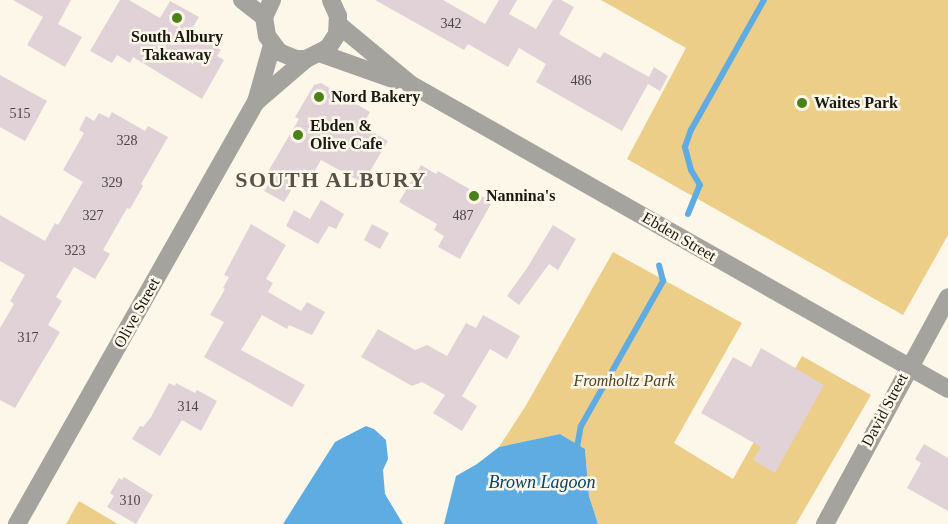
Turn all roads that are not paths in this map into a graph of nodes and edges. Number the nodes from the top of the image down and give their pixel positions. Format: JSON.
{"nodes":[{"id":1,"x":242,"y":0,"type":"edge"},
{"id":2,"x":272,"y":0,"type":"edge"},
{"id":3,"x":336,"y":8,"type":"edge"},
{"id":4,"x":264,"y":17,"type":"junction"},
{"id":5,"x":272,"y":45,"type":"junction"},
{"id":6,"x":314,"y":56,"type":"junction"},
{"id":7,"x":410,"y":84,"type":"junction"},
{"id":8,"x":256,"y":102,"type":"junction"},
{"id":9,"x":948,"y":297,"type":"edge"},
{"id":10,"x":908,"y":366,"type":"junction"},
{"id":11,"x":948,"y":389,"type":"edge"},
{"id":12,"x":17,"y":524,"type":"edge"},
{"id":13,"x":825,"y":524,"type":"edge"}],
"edges":[{"from":1,"to":4,"type":"street"},
{"from":2,"to":4,"type":"street"},
{"from":3,"to":6,"type":"street","name":"Olive Street"},
{"from":3,"to":7,"type":"street","name":"Ebden Street"},
{"from":4,"to":5,"type":"street"},
{"from":5,"to":6,"type":"street","name":"Ebden Street"},
{"from":5,"to":8,"type":"street","name":"Olive Street"},
{"from":6,"to":7,"type":"street","name":"Ebden Street"},
{"from":6,"to":8,"type":"street","name":"Olive Street"},
{"from":7,"to":10,"type":"street","name":"Ebden Street"},
{"from":8,"to":12,"type":"street","name":"Olive Street"},
{"from":9,"to":10,"type":"street","name":"David Street"},
{"from":10,"to":11,"type":"street","name":"Ebden Street"},
{"from":10,"to":13,"type":"street","name":"David Street"}]}
